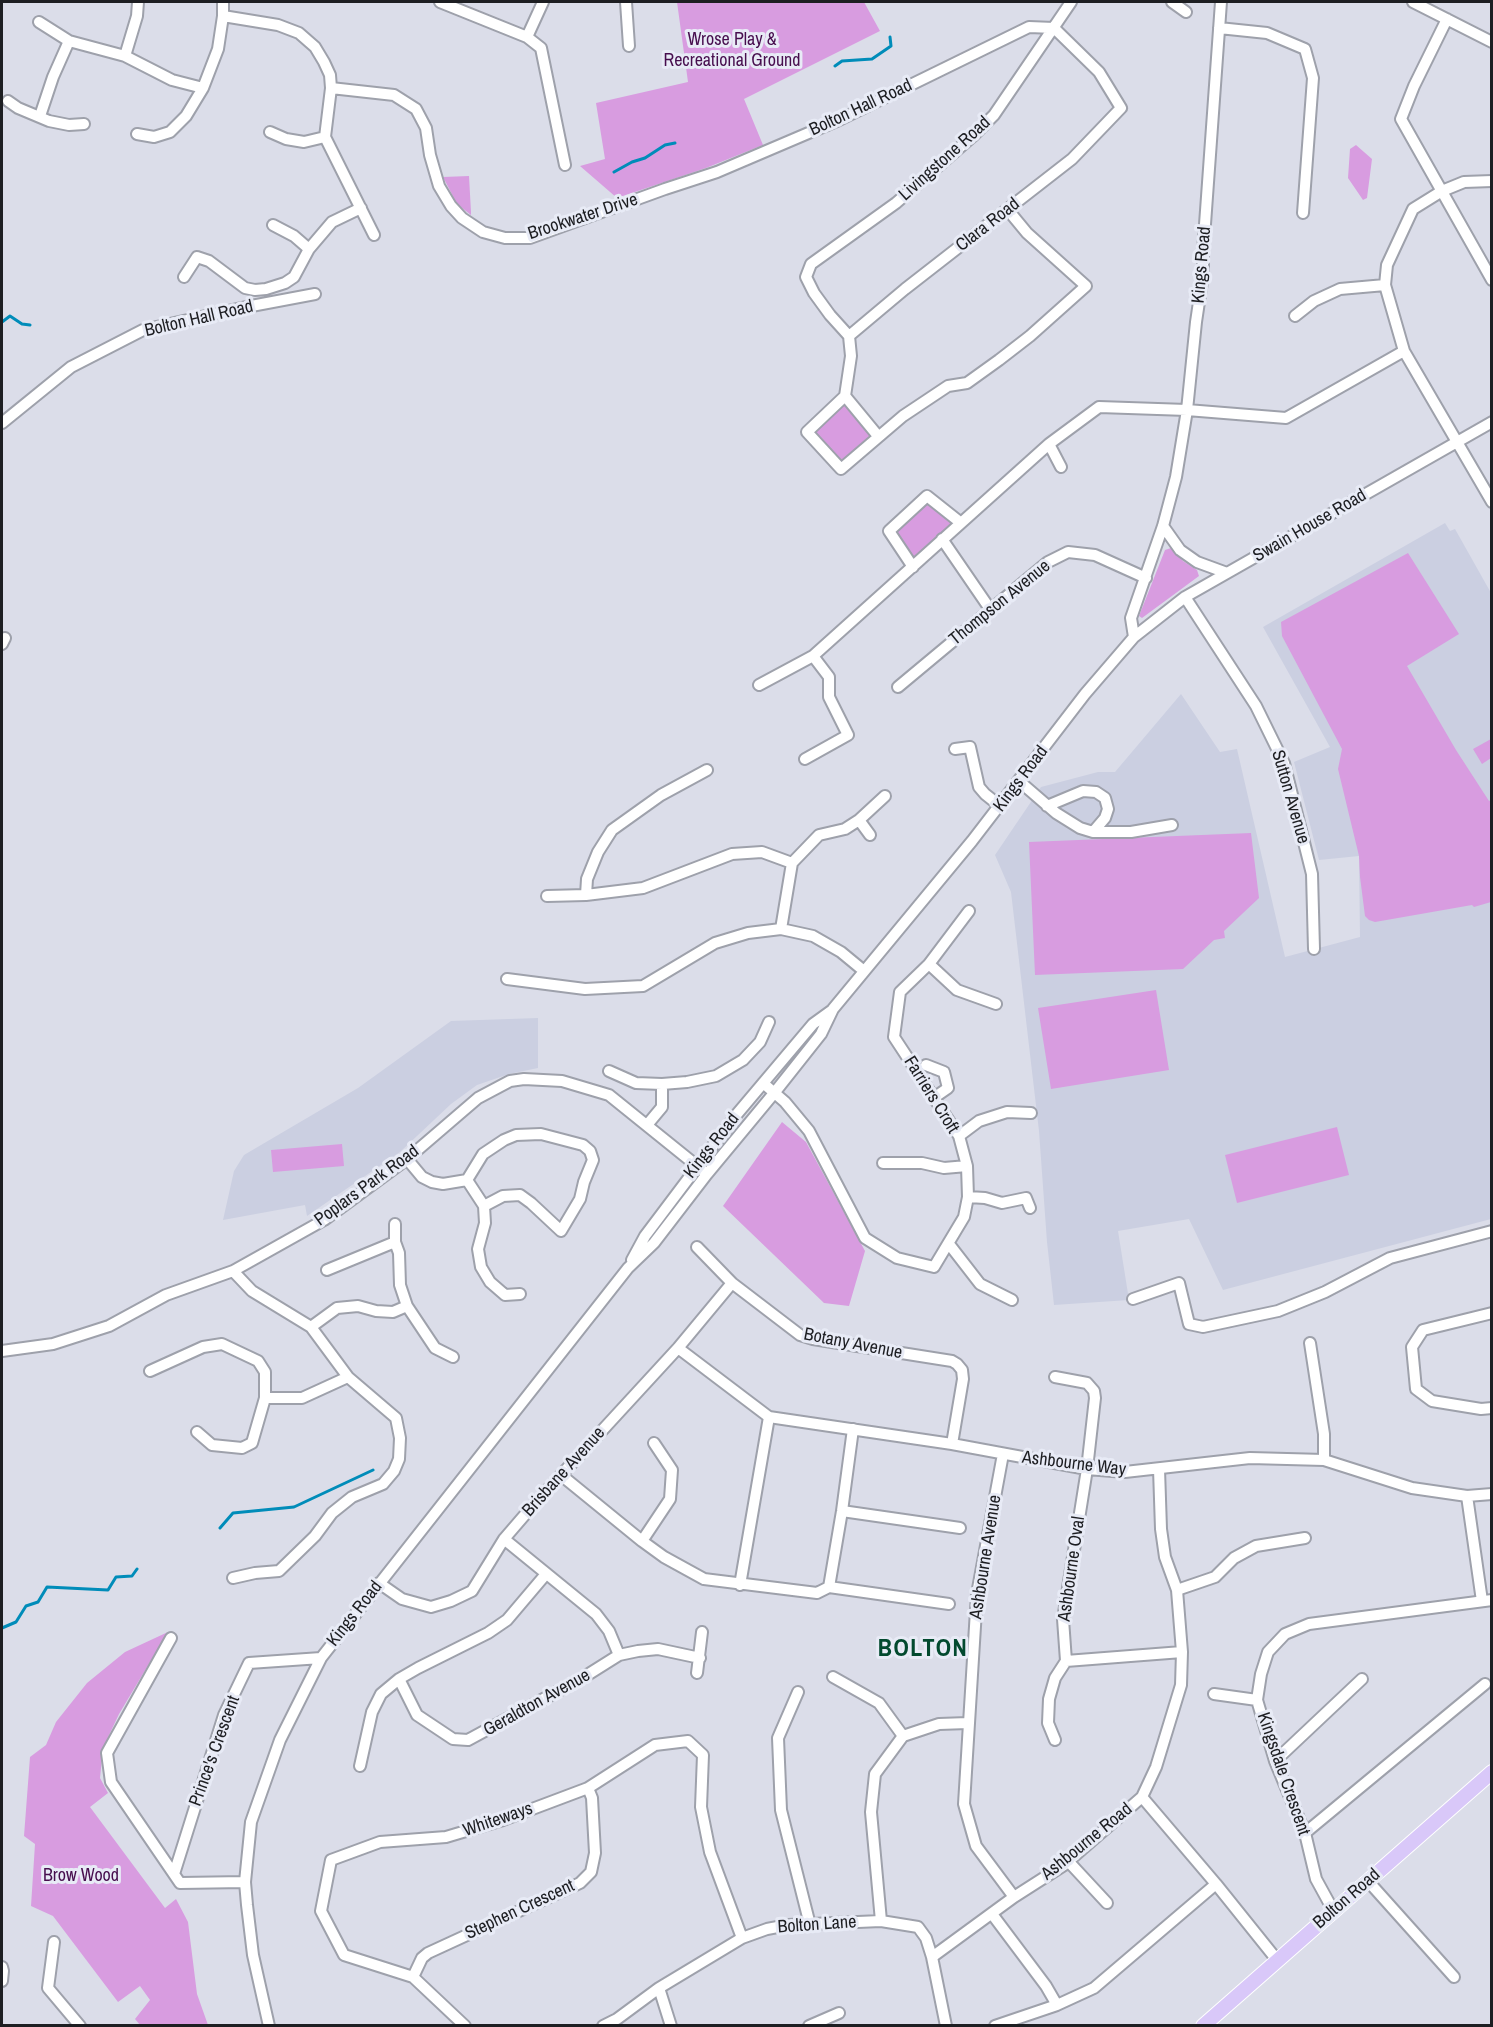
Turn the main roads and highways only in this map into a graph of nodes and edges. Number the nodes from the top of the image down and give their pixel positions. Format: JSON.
{"nodes":[{"id":1,"x":1491,"y":1772,"type":"edge"},
{"id":2,"x":1203,"y":2025,"type":"edge"}],
"edges":[{"from":1,"to":2,"type":"main road","name":"Bolton Road"}]}
